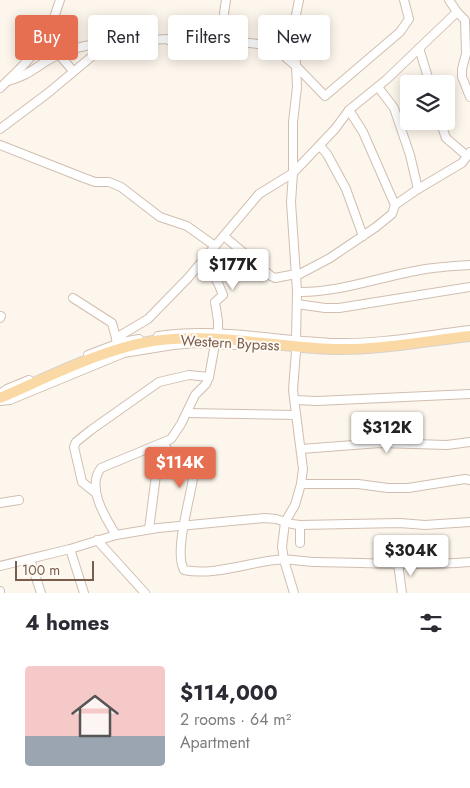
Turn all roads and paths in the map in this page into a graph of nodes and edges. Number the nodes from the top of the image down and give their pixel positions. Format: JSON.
{"nodes":[{"id":1,"x":60,"y":0,"type":"edge"},
{"id":2,"x":226,"y":0,"type":"edge"},
{"id":3,"x":300,"y":0,"type":"edge"},
{"id":4,"x":404,"y":0,"type":"edge"},
{"id":5,"x":449,"y":0,"type":"edge"},
{"id":6,"x":459,"y":13,"type":"junction"},
{"id":7,"x":55,"y":15,"type":"edge"},
{"id":8,"x":224,"y":15,"type":"edge"},
{"id":9,"x":296,"y":15,"type":"edge"},
{"id":10,"x":470,"y":16,"type":"edge"},
{"id":11,"x":420,"y":48,"type":"junction"},
{"id":12,"x":468,"y":54,"type":"edge"},
{"id":13,"x":88,"y":59,"type":"edge"},
{"id":14,"x":26,"y":60,"type":"edge"},
{"id":15,"x":50,"y":60,"type":"edge"},
{"id":16,"x":63,"y":60,"type":"edge"},
{"id":17,"x":289,"y":60,"type":"edge"},
{"id":18,"x":296,"y":60,"type":"edge"},
{"id":19,"x":297,"y":67,"type":"junction"},
{"id":20,"x":73,"y":71,"type":"junction"},
{"id":21,"x":428,"y":75,"type":"edge"},
{"id":22,"x":8,"y":80,"type":"junction"},
{"id":23,"x":378,"y":87,"type":"junction"},
{"id":24,"x":0,"y":88,"type":"edge"},
{"id":25,"x":470,"y":97,"type":"edge"},
{"id":26,"x":349,"y":110,"type":"junction"},
{"id":27,"x":0,"y":129,"type":"edge"},
{"id":28,"x":443,"y":130,"type":"edge"},
{"id":29,"x":0,"y":145,"type":"edge"},
{"id":30,"x":320,"y":146,"type":"junction"},
{"id":31,"x":468,"y":158,"type":"edge"},
{"id":32,"x":293,"y":173,"type":"junction"},
{"id":33,"x":418,"y":189,"type":"junction"},
{"id":34,"x":395,"y":205,"type":"junction"},
{"id":35,"x":224,"y":236,"type":"junction"},
{"id":36,"x":363,"y":236,"type":"junction"},
{"id":37,"x":216,"y":246,"type":"junction"},
{"id":38,"x":205,"y":258,"type":"junction"},
{"id":39,"x":470,"y":264,"type":"edge"},
{"id":40,"x":296,"y":275,"type":"junction"},
{"id":41,"x":470,"y":287,"type":"edge"},
{"id":42,"x":297,"y":292,"type":"junction"},
{"id":43,"x":73,"y":298,"type":"dead end"},
{"id":44,"x":297,"y":304,"type":"junction"},
{"id":45,"x":470,"y":330,"type":"edge"},
{"id":46,"x":218,"y":333,"type":"junction"},
{"id":47,"x":470,"y":336,"type":"edge"},
{"id":48,"x":296,"y":340,"type":"junction"},
{"id":49,"x":116,"y":341,"type":"junction"},
{"id":50,"x":470,"y":341,"type":"edge"},
{"id":51,"x":215,"y":344,"type":"junction"},
{"id":52,"x":296,"y":350,"type":"junction"},
{"id":53,"x":209,"y":377,"type":"junction"},
{"id":54,"x":470,"y":394,"type":"edge"},
{"id":55,"x":0,"y":398,"type":"edge"},
{"id":56,"x":295,"y":400,"type":"junction"},
{"id":57,"x":187,"y":413,"type":"junction"},
{"id":58,"x":296,"y":415,"type":"junction"},
{"id":59,"x":470,"y":442,"type":"edge"},
{"id":60,"x":164,"y":443,"type":"junction"},
{"id":61,"x":301,"y":448,"type":"junction"},
{"id":62,"x":196,"y":456,"type":"dead end"},
{"id":63,"x":470,"y":480,"type":"edge"},
{"id":64,"x":301,"y":484,"type":"junction"},
{"id":65,"x":96,"y":493,"type":"junction"},
{"id":66,"x":19,"y":500,"type":"dead end"},
{"id":67,"x":0,"y":504,"type":"edge"},
{"id":68,"x":285,"y":522,"type":"junction"},
{"id":69,"x":470,"y":522,"type":"edge"},
{"id":70,"x":300,"y":524,"type":"junction"},
{"id":71,"x":184,"y":525,"type":"junction"},
{"id":72,"x":150,"y":529,"type":"junction"},
{"id":73,"x":116,"y":534,"type":"junction"},
{"id":74,"x":97,"y":540,"type":"junction"},
{"id":75,"x":300,"y":543,"type":"dead end"},
{"id":76,"x":70,"y":549,"type":"junction"},
{"id":77,"x":30,"y":559,"type":"junction"},
{"id":78,"x":284,"y":560,"type":"junction"},
{"id":79,"x":470,"y":562,"type":"edge"},
{"id":80,"x":398,"y":563,"type":"junction"},
{"id":81,"x":0,"y":566,"type":"edge"},
{"id":82,"x":41,"y":593,"type":"edge"},
{"id":83,"x":84,"y":593,"type":"edge"},
{"id":84,"x":145,"y":593,"type":"edge"},
{"id":85,"x":294,"y":593,"type":"edge"},
{"id":86,"x":402,"y":593,"type":"edge"}],
"edges":[{"from":1,"to":7,"type":"street"},
{"from":2,"to":8,"type":"street"},
{"from":3,"to":9,"type":"street"},
{"from":4,"to":19,"type":"street"},
{"from":5,"to":6,"type":"street"},
{"from":6,"to":10,"type":"street"},
{"from":6,"to":11,"type":"street"},
{"from":6,"to":12,"type":"street"},
{"from":11,"to":21,"type":"street"},
{"from":11,"to":23,"type":"street"},
{"from":12,"to":25,"type":"street"},
{"from":13,"to":20,"type":"street"},
{"from":14,"to":22,"type":"street"},
{"from":15,"to":22,"type":"street"},
{"from":16,"to":20,"type":"street"},
{"from":17,"to":19,"type":"street"},
{"from":18,"to":19,"type":"street"},
{"from":19,"to":32,"type":"street"},
{"from":20,"to":27,"type":"street"},
{"from":22,"to":24,"type":"street"},
{"from":23,"to":26,"type":"street"},
{"from":23,"to":33,"type":"street"},
{"from":26,"to":30,"type":"street"},
{"from":26,"to":34,"type":"street"},
{"from":28,"to":31,"type":"street"},
{"from":29,"to":37,"type":"street"},
{"from":30,"to":32,"type":"street"},
{"from":30,"to":36,"type":"street"},
{"from":31,"to":33,"type":"street"},
{"from":32,"to":35,"type":"street"},
{"from":32,"to":40,"type":"street"},
{"from":33,"to":34,"type":"street"},
{"from":34,"to":36,"type":"street"},
{"from":35,"to":37,"type":"street"},
{"from":35,"to":40,"type":"street"},
{"from":36,"to":40,"type":"street"},
{"from":37,"to":38,"type":"street"},
{"from":38,"to":46,"type":"street"},
{"from":38,"to":49,"type":"street"},
{"from":39,"to":42,"type":"street"},
{"from":40,"to":42,"type":"street"},
{"from":41,"to":44,"type":"street"},
{"from":42,"to":44,"type":"street"},
{"from":43,"to":49,"type":"street"},
{"from":44,"to":48,"type":"street"},
{"from":45,"to":48,"type":"street"},
{"from":46,"to":48,"type":"street"},
{"from":46,"to":49,"type":"street"},
{"from":47,"to":55,"type":"main road","name":"Western Bypass"},
{"from":49,"to":55,"type":"street"},
{"from":50,"to":52,"type":"street"},
{"from":51,"to":52,"type":"street"},
{"from":51,"to":53,"type":"street"},
{"from":51,"to":55,"type":"street"},
{"from":52,"to":56,"type":"street"},
{"from":53,"to":57,"type":"street"},
{"from":53,"to":65,"type":"street"},
{"from":54,"to":56,"type":"street"},
{"from":56,"to":58,"type":"street"},
{"from":57,"to":58,"type":"street"},
{"from":57,"to":60,"type":"street"},
{"from":58,"to":61,"type":"street"},
{"from":59,"to":61,"type":"street"},
{"from":60,"to":65,"type":"street"},
{"from":60,"to":72,"type":"street"},
{"from":61,"to":64,"type":"street"},
{"from":62,"to":71,"type":"street"},
{"from":63,"to":64,"type":"street"},
{"from":64,"to":68,"type":"street"},
{"from":65,"to":73,"type":"street"},
{"from":66,"to":67,"type":"street"},
{"from":68,"to":70,"type":"street"},
{"from":68,"to":71,"type":"street"},
{"from":68,"to":78,"type":"street"},
{"from":69,"to":70,"type":"street"},
{"from":70,"to":75,"type":"street"},
{"from":71,"to":72,"type":"street"},
{"from":71,"to":78,"type":"street"},
{"from":72,"to":73,"type":"street"},
{"from":73,"to":74,"type":"street"},
{"from":74,"to":76,"type":"street"},
{"from":74,"to":84,"type":"street"},
{"from":76,"to":77,"type":"street"},
{"from":76,"to":83,"type":"street"},
{"from":77,"to":81,"type":"street"},
{"from":77,"to":82,"type":"street"},
{"from":78,"to":80,"type":"street"},
{"from":78,"to":85,"type":"street"},
{"from":79,"to":80,"type":"street"},
{"from":80,"to":86,"type":"street"}]}
